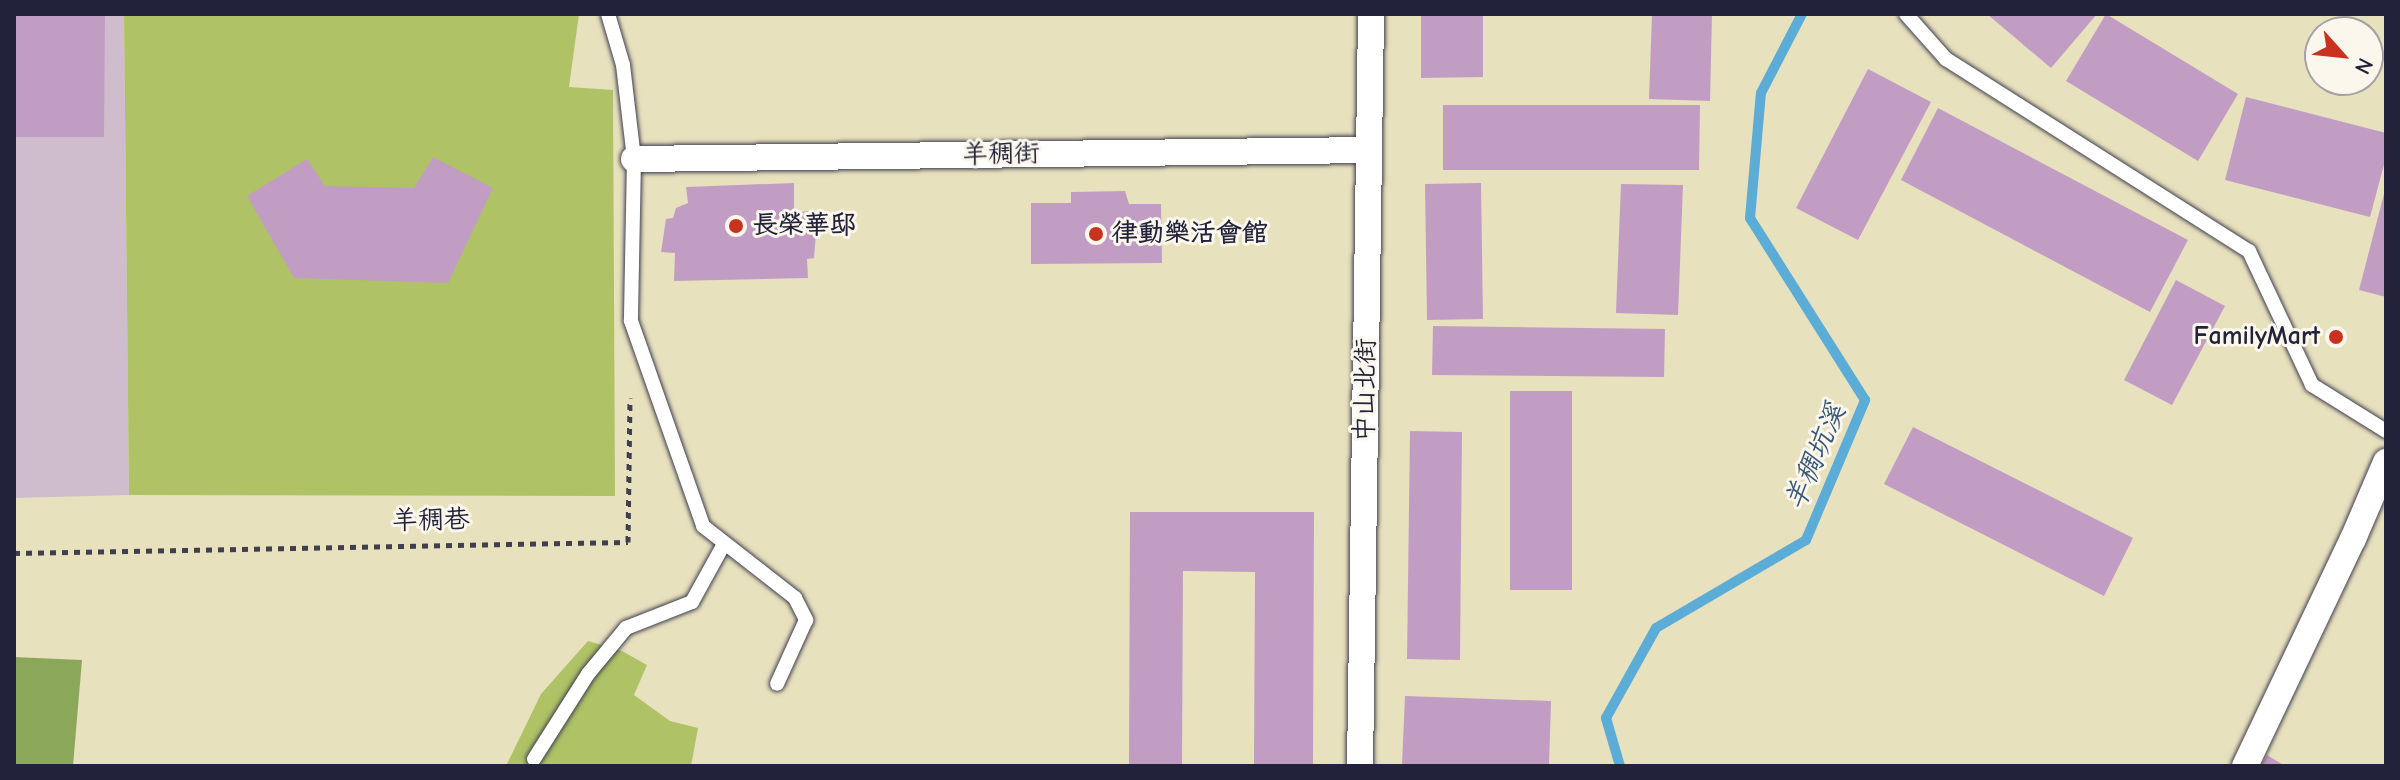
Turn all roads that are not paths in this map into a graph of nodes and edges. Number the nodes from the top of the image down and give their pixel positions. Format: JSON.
{"nodes":[{"id":1,"x":608,"y":14,"type":"edge"},
{"id":2,"x":1371,"y":14,"type":"edge"},
{"id":3,"x":1906,"y":14,"type":"edge"},
{"id":4,"x":1369,"y":150,"type":"junction"},
{"id":5,"x":634,"y":159,"type":"junction"},
{"id":6,"x":2386,"y":431,"type":"edge"},
{"id":7,"x":2386,"y":462,"type":"edge"},
{"id":8,"x":724,"y":544,"type":"junction"},
{"id":9,"x":777,"y":684,"type":"dead end"},
{"id":10,"x":534,"y":759,"type":"dead end"},
{"id":11,"x":1360,"y":766,"type":"edge"},
{"id":12,"x":2245,"y":766,"type":"edge"}],
"edges":[{"from":1,"to":5,"type":"lane"},
{"from":2,"to":4,"type":"street","name":"中山北街"},
{"from":3,"to":6,"type":"lane"},
{"from":4,"to":5,"type":"street","name":"羊稠街"},
{"from":4,"to":11,"type":"street","name":"中山北街"},
{"from":5,"to":8,"type":"lane"},
{"from":7,"to":12,"type":"street"},
{"from":8,"to":9,"type":"lane"},
{"from":8,"to":10,"type":"lane"}]}
